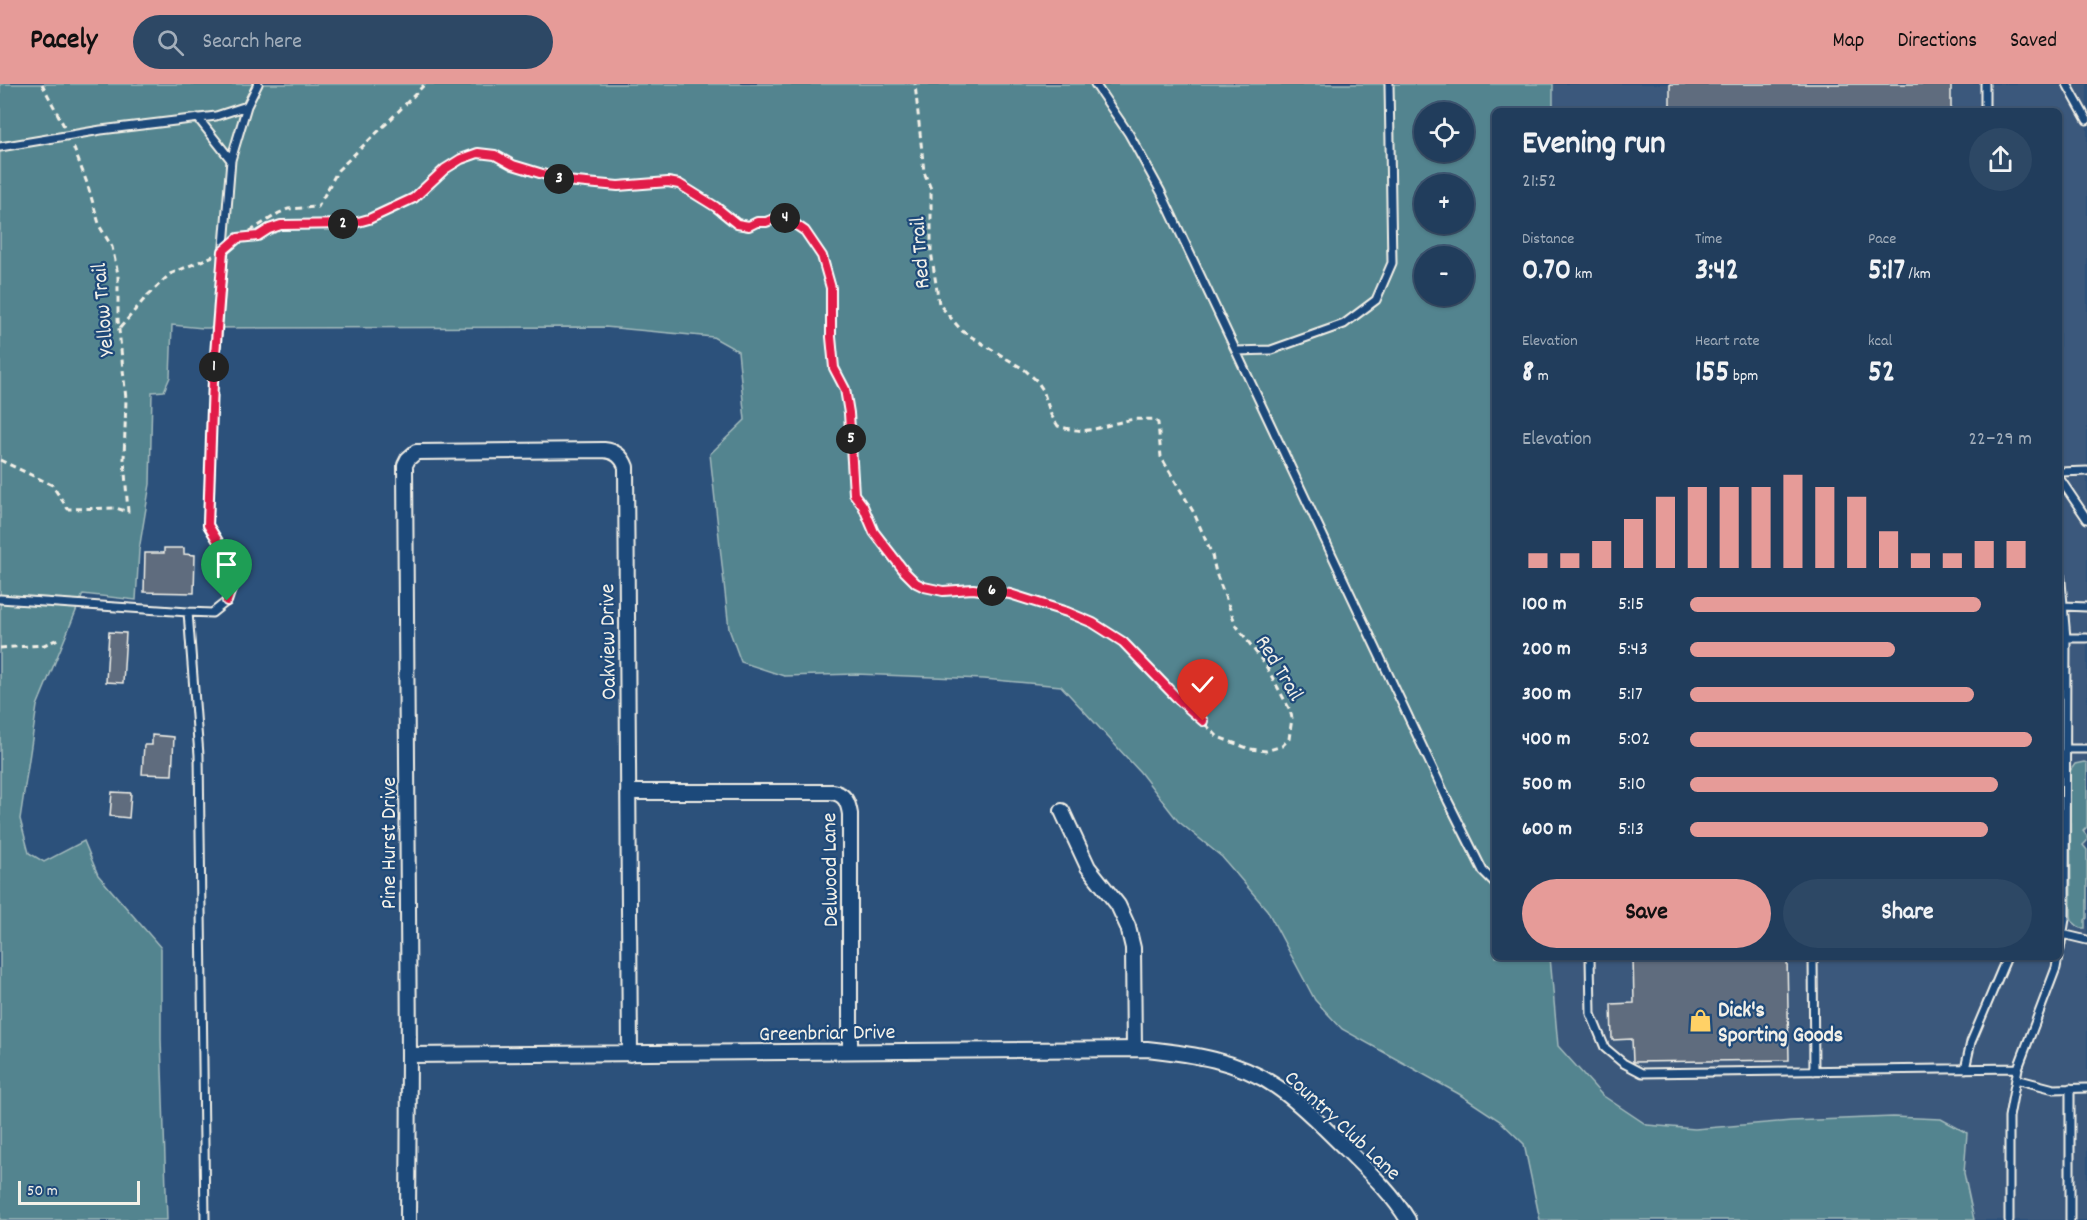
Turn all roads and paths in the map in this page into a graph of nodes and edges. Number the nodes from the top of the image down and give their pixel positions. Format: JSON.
{"nodes":[{"id":1,"x":42,"y":84,"type":"edge"},
{"id":2,"x":258,"y":84,"type":"edge"},
{"id":3,"x":425,"y":84,"type":"edge"},
{"id":4,"x":915,"y":84,"type":"edge"},
{"id":5,"x":1095,"y":84,"type":"edge"},
{"id":6,"x":1389,"y":84,"type":"edge"},
{"id":7,"x":1985,"y":84,"type":"edge"},
{"id":8,"x":2067,"y":84,"type":"edge"},
{"id":9,"x":247,"y":106,"type":"junction"},
{"id":10,"x":1984,"y":108,"type":"edge"},
{"id":11,"x":198,"y":118,"type":"junction"},
{"id":12,"x":2087,"y":120,"type":"edge"},
{"id":13,"x":67,"y":136,"type":"junction"},
{"id":14,"x":0,"y":147,"type":"edge"},
{"id":15,"x":231,"y":160,"type":"junction"},
{"id":16,"x":238,"y":238,"type":"junction"},
{"id":17,"x":223,"y":251,"type":"junction"},
{"id":18,"x":120,"y":328,"type":"junction"},
{"id":19,"x":1236,"y":351,"type":"junction"},
{"id":20,"x":0,"y":460,"type":"edge"},
{"id":21,"x":405,"y":465,"type":"joint"},
{"id":22,"x":2087,"y":471,"type":"edge"},
{"id":23,"x":2062,"y":472,"type":"edge"},
{"id":24,"x":2062,"y":482,"type":"edge"},
{"id":25,"x":2087,"y":519,"type":"edge"},
{"id":26,"x":2062,"y":594,"type":"edge"},
{"id":27,"x":0,"y":598,"type":"edge"},
{"id":28,"x":2063,"y":606,"type":"junction"},
{"id":29,"x":2087,"y":606,"type":"edge"},
{"id":30,"x":189,"y":612,"type":"junction"},
{"id":31,"x":2066,"y":638,"type":"junction"},
{"id":32,"x":2087,"y":638,"type":"edge"},
{"id":33,"x":58,"y":639,"type":"dead end"},
{"id":34,"x":0,"y":648,"type":"edge"},
{"id":35,"x":2066,"y":749,"type":"junction"},
{"id":36,"x":2087,"y":749,"type":"edge"},
{"id":37,"x":628,"y":792,"type":"junction"},
{"id":38,"x":2063,"y":793,"type":"edge"},
{"id":39,"x":1062,"y":811,"type":"dead end"},
{"id":40,"x":1492,"y":880,"type":"edge"},
{"id":41,"x":2062,"y":934,"type":"joint"},
{"id":42,"x":2087,"y":940,"type":"edge"},
{"id":43,"x":1590,"y":960,"type":"edge"},
{"id":44,"x":1813,"y":960,"type":"edge"},
{"id":45,"x":2006,"y":960,"type":"edge"},
{"id":46,"x":2057,"y":960,"type":"edge"},
{"id":47,"x":1134,"y":1049,"type":"junction"},
{"id":48,"x":850,"y":1051,"type":"junction"},
{"id":49,"x":630,"y":1053,"type":"junction"},
{"id":50,"x":409,"y":1055,"type":"junction"},
{"id":51,"x":2018,"y":1068,"type":"junction"},
{"id":52,"x":1965,"y":1069,"type":"junction"},
{"id":53,"x":1242,"y":1070,"type":"joint"},
{"id":54,"x":1814,"y":1071,"type":"junction"},
{"id":55,"x":2016,"y":1079,"type":"junction"},
{"id":56,"x":2070,"y":1088,"type":"junction"},
{"id":57,"x":2087,"y":1088,"type":"edge"},
{"id":58,"x":205,"y":1220,"type":"edge"},
{"id":59,"x":408,"y":1220,"type":"edge"},
{"id":60,"x":1408,"y":1220,"type":"edge"},
{"id":61,"x":2009,"y":1220,"type":"edge"},
{"id":62,"x":2070,"y":1220,"type":"edge"}],
"edges":[{"from":1,"to":13,"type":"path","name":"Yellow Trail"},
{"from":2,"to":9,"type":"lane"},
{"from":3,"to":16,"type":"path","name":"Red Trail"},
{"from":4,"to":16,"type":"path","name":"Red Trail"},
{"from":5,"to":19,"type":"lane"},
{"from":6,"to":19,"type":"lane"},
{"from":7,"to":10,"type":"lane"},
{"from":8,"to":12,"type":"lane"},
{"from":9,"to":11,"type":"lane"},
{"from":9,"to":15,"type":"lane"},
{"from":11,"to":13,"type":"lane"},
{"from":11,"to":15,"type":"lane"},
{"from":13,"to":14,"type":"lane"},
{"from":13,"to":18,"type":"path","name":"Yellow Trail"},
{"from":15,"to":17,"type":"lane"},
{"from":16,"to":17,"type":"path","name":"Red Trail"},
{"from":17,"to":18,"type":"path","name":"Red Trail"},
{"from":17,"to":30,"type":"lane"},
{"from":18,"to":20,"type":"path","name":"Yellow Trail"},
{"from":19,"to":40,"type":"lane"},
{"from":21,"to":37,"type":"street","name":"Oakview Drive"},
{"from":21,"to":50,"type":"street","name":"Pine Hurst Drive"},
{"from":22,"to":23,"type":"lane"},
{"from":24,"to":25,"type":"lane"},
{"from":26,"to":28,"type":"lane"},
{"from":27,"to":30,"type":"lane"},
{"from":28,"to":29,"type":"lane"},
{"from":28,"to":31,"type":"lane"},
{"from":30,"to":58,"type":"lane"},
{"from":31,"to":32,"type":"lane"},
{"from":31,"to":35,"type":"lane"},
{"from":33,"to":34,"type":"path"},
{"from":35,"to":36,"type":"lane"},
{"from":35,"to":38,"type":"lane"},
{"from":37,"to":48,"type":"street","name":"Delwood Lane"},
{"from":37,"to":49,"type":"street","name":"Oakview Drive"},
{"from":38,"to":41,"type":"lane"},
{"from":39,"to":47,"type":"street"},
{"from":41,"to":42,"type":"lane"},
{"from":43,"to":54,"type":"lane"},
{"from":44,"to":54,"type":"lane"},
{"from":45,"to":52,"type":"lane"},
{"from":46,"to":51,"type":"lane"},
{"from":47,"to":48,"type":"street","name":"Greenbriar Drive"},
{"from":47,"to":53,"type":"street","name":"Greenbriar Drive"},
{"from":48,"to":49,"type":"street","name":"Greenbriar Drive"},
{"from":49,"to":50,"type":"street","name":"Greenbriar Drive"},
{"from":50,"to":59,"type":"street","name":"Pine Hurst Drive"},
{"from":51,"to":52,"type":"lane"},
{"from":51,"to":55,"type":"lane"},
{"from":52,"to":54,"type":"lane"},
{"from":53,"to":60,"type":"street","name":"Country Club Lane"},
{"from":55,"to":56,"type":"lane"},
{"from":55,"to":61,"type":"lane"},
{"from":56,"to":57,"type":"lane"},
{"from":56,"to":62,"type":"lane"}]}
